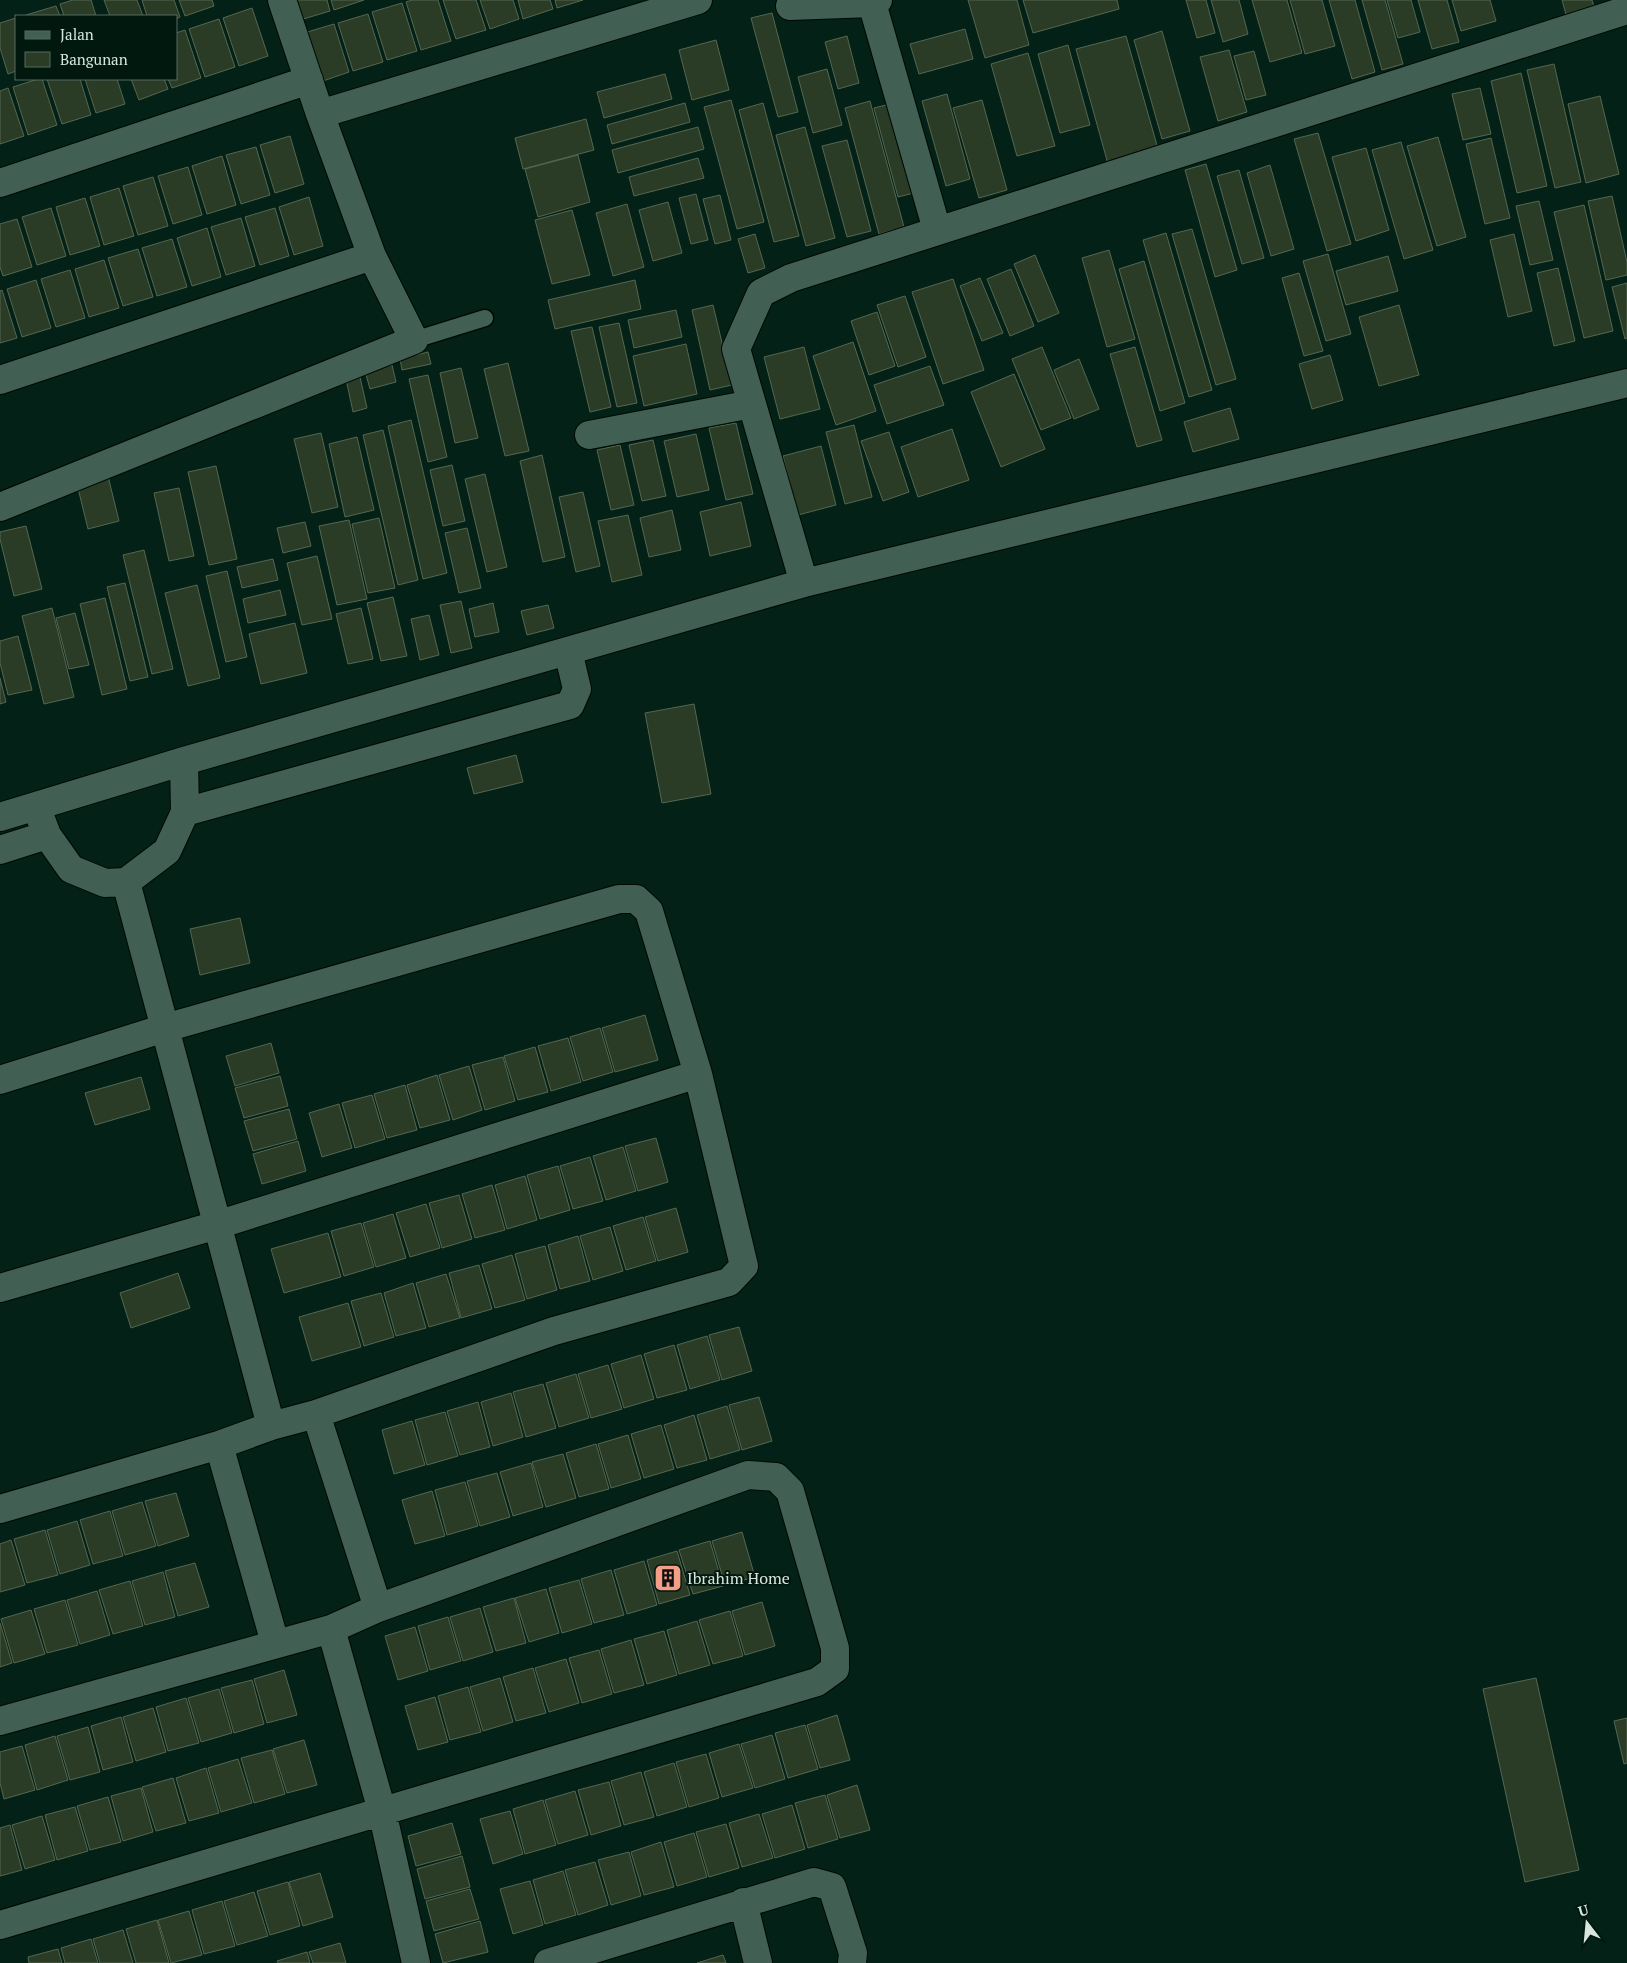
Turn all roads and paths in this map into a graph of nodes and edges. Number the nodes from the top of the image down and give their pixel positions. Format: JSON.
{"nodes":[{"id":1,"x":282,"y":0,"type":"edge"},
{"id":2,"x":698,"y":0,"type":"edge"},
{"id":3,"x":875,"y":1,"type":"edge"},
{"id":4,"x":790,"y":6,"type":"dead end"},
{"id":5,"x":1627,"y":10,"type":"edge"},
{"id":6,"x":309,"y":80,"type":"junction"},
{"id":7,"x":320,"y":114,"type":"junction"},
{"id":8,"x":0,"y":183,"type":"edge"},
{"id":9,"x":937,"y":230,"type":"junction"},
{"id":10,"x":372,"y":256,"type":"junction"},
{"id":11,"x":484,"y":318,"type":"dead end"},
{"id":12,"x":414,"y":340,"type":"junction"},
{"id":13,"x":0,"y":380,"type":"edge"},
{"id":14,"x":1627,"y":383,"type":"edge"},
{"id":15,"x":752,"y":404,"type":"junction"},
{"id":16,"x":589,"y":435,"type":"dead end"},
{"id":17,"x":0,"y":507,"type":"edge"},
{"id":18,"x":804,"y":583,"type":"junction"},
{"id":19,"x":568,"y":651,"type":"junction"},
{"id":20,"x":184,"y":761,"type":"junction"},
{"id":21,"x":36,"y":806,"type":"junction"},
{"id":22,"x":186,"y":812,"type":"junction"},
{"id":23,"x":0,"y":817,"type":"edge"},
{"id":24,"x":47,"y":835,"type":"junction"},
{"id":25,"x":0,"y":850,"type":"edge"},
{"id":26,"x":126,"y":882,"type":"junction"},
{"id":27,"x":165,"y":1028,"type":"junction"},
{"id":28,"x":698,"y":1074,"type":"junction"},
{"id":29,"x":0,"y":1080,"type":"edge"},
{"id":30,"x":217,"y":1225,"type":"junction"},
{"id":31,"x":0,"y":1288,"type":"edge"},
{"id":32,"x":316,"y":1414,"type":"junction"},
{"id":33,"x":271,"y":1426,"type":"junction"},
{"id":34,"x":220,"y":1445,"type":"junction"},
{"id":35,"x":0,"y":1509,"type":"edge"},
{"id":36,"x":378,"y":1608,"type":"junction"},
{"id":37,"x":331,"y":1629,"type":"junction"},
{"id":38,"x":274,"y":1644,"type":"junction"},
{"id":39,"x":0,"y":1721,"type":"edge"},
{"id":40,"x":382,"y":1811,"type":"junction"},
{"id":41,"x":743,"y":1902,"type":"junction"},
{"id":42,"x":0,"y":1925,"type":"edge"},
{"id":43,"x":416,"y":1963,"type":"edge"},
{"id":44,"x":548,"y":1963,"type":"edge"},
{"id":45,"x":758,"y":1963,"type":"edge"},
{"id":46,"x":852,"y":1963,"type":"edge"}],
"edges":[{"from":1,"to":6,"type":"street"},
{"from":2,"to":7,"type":"street"},
{"from":3,"to":4,"type":"street"},
{"from":3,"to":9,"type":"street"},
{"from":5,"to":9,"type":"street"},
{"from":6,"to":7,"type":"street"},
{"from":6,"to":8,"type":"street"},
{"from":7,"to":10,"type":"street"},
{"from":9,"to":15,"type":"street"},
{"from":10,"to":12,"type":"street"},
{"from":10,"to":13,"type":"street"},
{"from":11,"to":12,"type":"lane"},
{"from":12,"to":17,"type":"street"},
{"from":14,"to":18,"type":"street"},
{"from":15,"to":16,"type":"street"},
{"from":15,"to":18,"type":"street"},
{"from":18,"to":19,"type":"street"},
{"from":19,"to":20,"type":"street"},
{"from":19,"to":22,"type":"street"},
{"from":20,"to":21,"type":"street"},
{"from":20,"to":22,"type":"street"},
{"from":21,"to":23,"type":"street"},
{"from":21,"to":24,"type":"street"},
{"from":22,"to":26,"type":"street"},
{"from":24,"to":25,"type":"street"},
{"from":24,"to":26,"type":"street"},
{"from":26,"to":27,"type":"street"},
{"from":27,"to":28,"type":"street"},
{"from":27,"to":29,"type":"street"},
{"from":27,"to":30,"type":"street"},
{"from":28,"to":30,"type":"street"},
{"from":28,"to":32,"type":"street"},
{"from":30,"to":31,"type":"street"},
{"from":30,"to":33,"type":"street"},
{"from":32,"to":33,"type":"street"},
{"from":32,"to":36,"type":"street"},
{"from":33,"to":34,"type":"street"},
{"from":34,"to":35,"type":"street"},
{"from":34,"to":38,"type":"street"},
{"from":36,"to":37,"type":"street"},
{"from":36,"to":40,"type":"street"},
{"from":37,"to":38,"type":"street"},
{"from":37,"to":40,"type":"street"},
{"from":38,"to":39,"type":"street"},
{"from":40,"to":42,"type":"street"},
{"from":40,"to":43,"type":"street"},
{"from":41,"to":44,"type":"street"},
{"from":41,"to":45,"type":"street"},
{"from":41,"to":46,"type":"street"}]}
